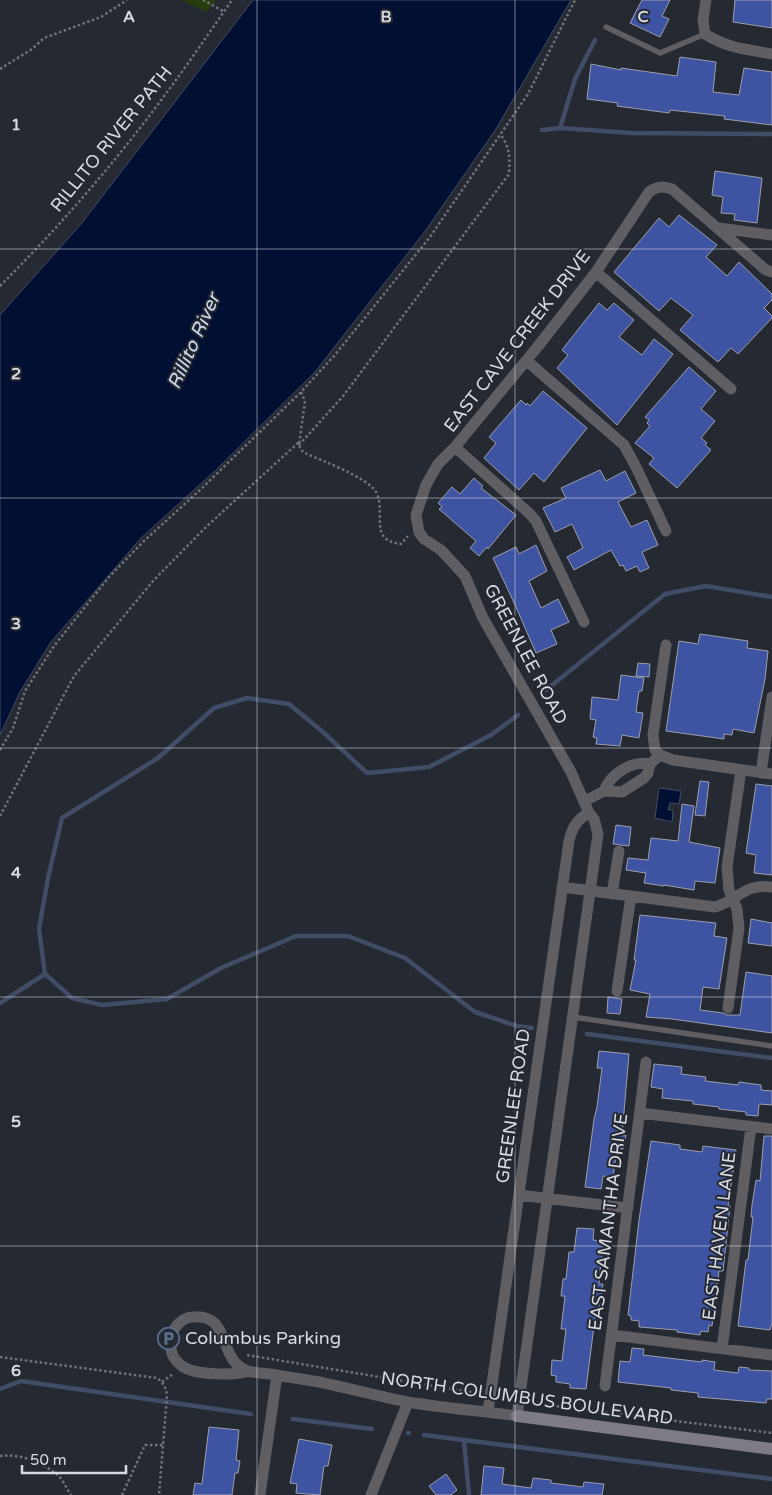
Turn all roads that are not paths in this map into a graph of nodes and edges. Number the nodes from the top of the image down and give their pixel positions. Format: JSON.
{"nodes":[{"id":1,"x":706,"y":0,"type":"edge"},
{"id":2,"x":606,"y":28,"type":"dead end"},
{"id":3,"x":705,"y":34,"type":"junction"},
{"id":4,"x":772,"y":54,"type":"edge"},
{"id":5,"x":718,"y":228,"type":"junction"},
{"id":6,"x":772,"y":235,"type":"edge"},
{"id":7,"x":596,"y":272,"type":"junction"},
{"id":8,"x":772,"y":272,"type":"edge"},
{"id":9,"x":527,"y":361,"type":"junction"},
{"id":10,"x":731,"y":389,"type":"dead end"},
{"id":11,"x":455,"y":447,"type":"junction"},
{"id":12,"x":417,"y":524,"type":"joint"},
{"id":13,"x":666,"y":531,"type":"dead end"},
{"id":14,"x":584,"y":622,"type":"dead end"},
{"id":15,"x":666,"y":645,"type":"dead end"},
{"id":16,"x":772,"y":697,"type":"edge"},
{"id":17,"x":660,"y":755,"type":"junction"},
{"id":18,"x":650,"y":764,"type":"junction"},
{"id":19,"x":741,"y":770,"type":"junction"},
{"id":20,"x":766,"y":773,"type":"edge"},
{"id":21,"x":604,"y":791,"type":"junction"},
{"id":22,"x":587,"y":807,"type":"junction"},
{"id":23,"x":619,"y":851,"type":"dead end"},
{"id":24,"x":562,"y":887,"type":"junction"},
{"id":25,"x":772,"y":887,"type":"edge"},
{"id":26,"x":592,"y":891,"type":"junction"},
{"id":27,"x":612,"y":894,"type":"junction"},
{"id":28,"x":631,"y":896,"type":"junction"},
{"id":29,"x":732,"y":899,"type":"junction"},
{"id":30,"x":617,"y":991,"type":"dead end"},
{"id":31,"x":728,"y":1008,"type":"dead end"},
{"id":32,"x":573,"y":1016,"type":"junction"},
{"id":33,"x":772,"y":1046,"type":"edge"},
{"id":34,"x":646,"y":1062,"type":"dead end"},
{"id":35,"x":640,"y":1113,"type":"junction"},
{"id":36,"x":751,"y":1127,"type":"junction"},
{"id":37,"x":772,"y":1129,"type":"edge"},
{"id":38,"x":518,"y":1195,"type":"junction"},
{"id":39,"x":548,"y":1198,"type":"junction"},
{"id":40,"x":628,"y":1208,"type":"junction"},
{"id":41,"x":612,"y":1335,"type":"junction"},
{"id":42,"x":722,"y":1349,"type":"junction"},
{"id":43,"x":772,"y":1355,"type":"edge"},
{"id":44,"x":248,"y":1371,"type":"junction"},
{"id":45,"x":277,"y":1375,"type":"junction"},
{"id":46,"x":605,"y":1386,"type":"dead end"},
{"id":47,"x":408,"y":1402,"type":"junction"},
{"id":48,"x":488,"y":1412,"type":"junction"},
{"id":49,"x":517,"y":1416,"type":"junction"},
{"id":50,"x":772,"y":1448,"type":"edge"},
{"id":51,"x":260,"y":1495,"type":"edge"},
{"id":52,"x":371,"y":1495,"type":"edge"}],
"edges":[{"from":1,"to":3,"type":"street"},
{"from":2,"to":3,"type":"lane"},
{"from":3,"to":4,"type":"street"},
{"from":5,"to":6,"type":"street"},
{"from":5,"to":7,"type":"street","name":"EAST CAVE CREEK DRIVE"},
{"from":5,"to":8,"type":"street"},
{"from":7,"to":9,"type":"street","name":"EAST CAVE CREEK DRIVE"},
{"from":7,"to":10,"type":"street"},
{"from":9,"to":11,"type":"street","name":"EAST CAVE CREEK DRIVE"},
{"from":9,"to":13,"type":"street"},
{"from":11,"to":12,"type":"street","name":"EAST CAVE CREEK DRIVE"},
{"from":11,"to":14,"type":"street"},
{"from":12,"to":22,"type":"street","name":"GREENLEE ROAD"},
{"from":15,"to":17,"type":"street"},
{"from":16,"to":20,"type":"street"},
{"from":17,"to":18,"type":"street"},
{"from":17,"to":19,"type":"street"},
{"from":18,"to":21,"type":"street"},
{"from":18,"to":21,"type":"street"},
{"from":19,"to":20,"type":"street"},
{"from":19,"to":29,"type":"street"},
{"from":21,"to":22,"type":"street"},
{"from":22,"to":24,"type":"street","name":"GREENLEE ROAD"},
{"from":22,"to":26,"type":"street","name":"GREENLEE ROAD"},
{"from":23,"to":27,"type":"street"},
{"from":24,"to":26,"type":"street"},
{"from":24,"to":38,"type":"street","name":"GREENLEE ROAD"},
{"from":25,"to":29,"type":"street"},
{"from":26,"to":27,"type":"street"},
{"from":26,"to":32,"type":"street","name":"GREENLEE ROAD"},
{"from":27,"to":28,"type":"street"},
{"from":28,"to":29,"type":"street"},
{"from":28,"to":30,"type":"street"},
{"from":29,"to":31,"type":"street"},
{"from":32,"to":33,"type":"lane"},
{"from":32,"to":39,"type":"street","name":"GREENLEE ROAD"},
{"from":34,"to":35,"type":"street","name":"EAST SAMANTHA DRIVE"},
{"from":35,"to":36,"type":"street"},
{"from":35,"to":40,"type":"street","name":"EAST SAMANTHA DRIVE"},
{"from":36,"to":37,"type":"street"},
{"from":36,"to":42,"type":"street","name":"EAST HAVEN LANE"},
{"from":38,"to":39,"type":"street"},
{"from":38,"to":48,"type":"street","name":"GREENLEE ROAD"},
{"from":39,"to":40,"type":"street"},
{"from":39,"to":49,"type":"street","name":"GREENLEE ROAD"},
{"from":40,"to":41,"type":"street","name":"EAST SAMANTHA DRIVE"},
{"from":41,"to":42,"type":"street"},
{"from":41,"to":46,"type":"street","name":"EAST SAMANTHA DRIVE"},
{"from":42,"to":43,"type":"street"},
{"from":44,"to":44,"type":"street","name":"NORTH COLUMBUS BOULEVARD"},
{"from":44,"to":45,"type":"street","name":"NORTH COLUMBUS BOULEVARD"},
{"from":45,"to":47,"type":"street","name":"NORTH COLUMBUS BOULEVARD"},
{"from":45,"to":51,"type":"street"},
{"from":47,"to":48,"type":"street","name":"NORTH COLUMBUS BOULEVARD"},
{"from":47,"to":52,"type":"street"},
{"from":48,"to":49,"type":"street","name":"NORTH COLUMBUS BOULEVARD"},
{"from":49,"to":50,"type":"street","name":"NORTH COLUMBUS BOULEVARD"}]}
